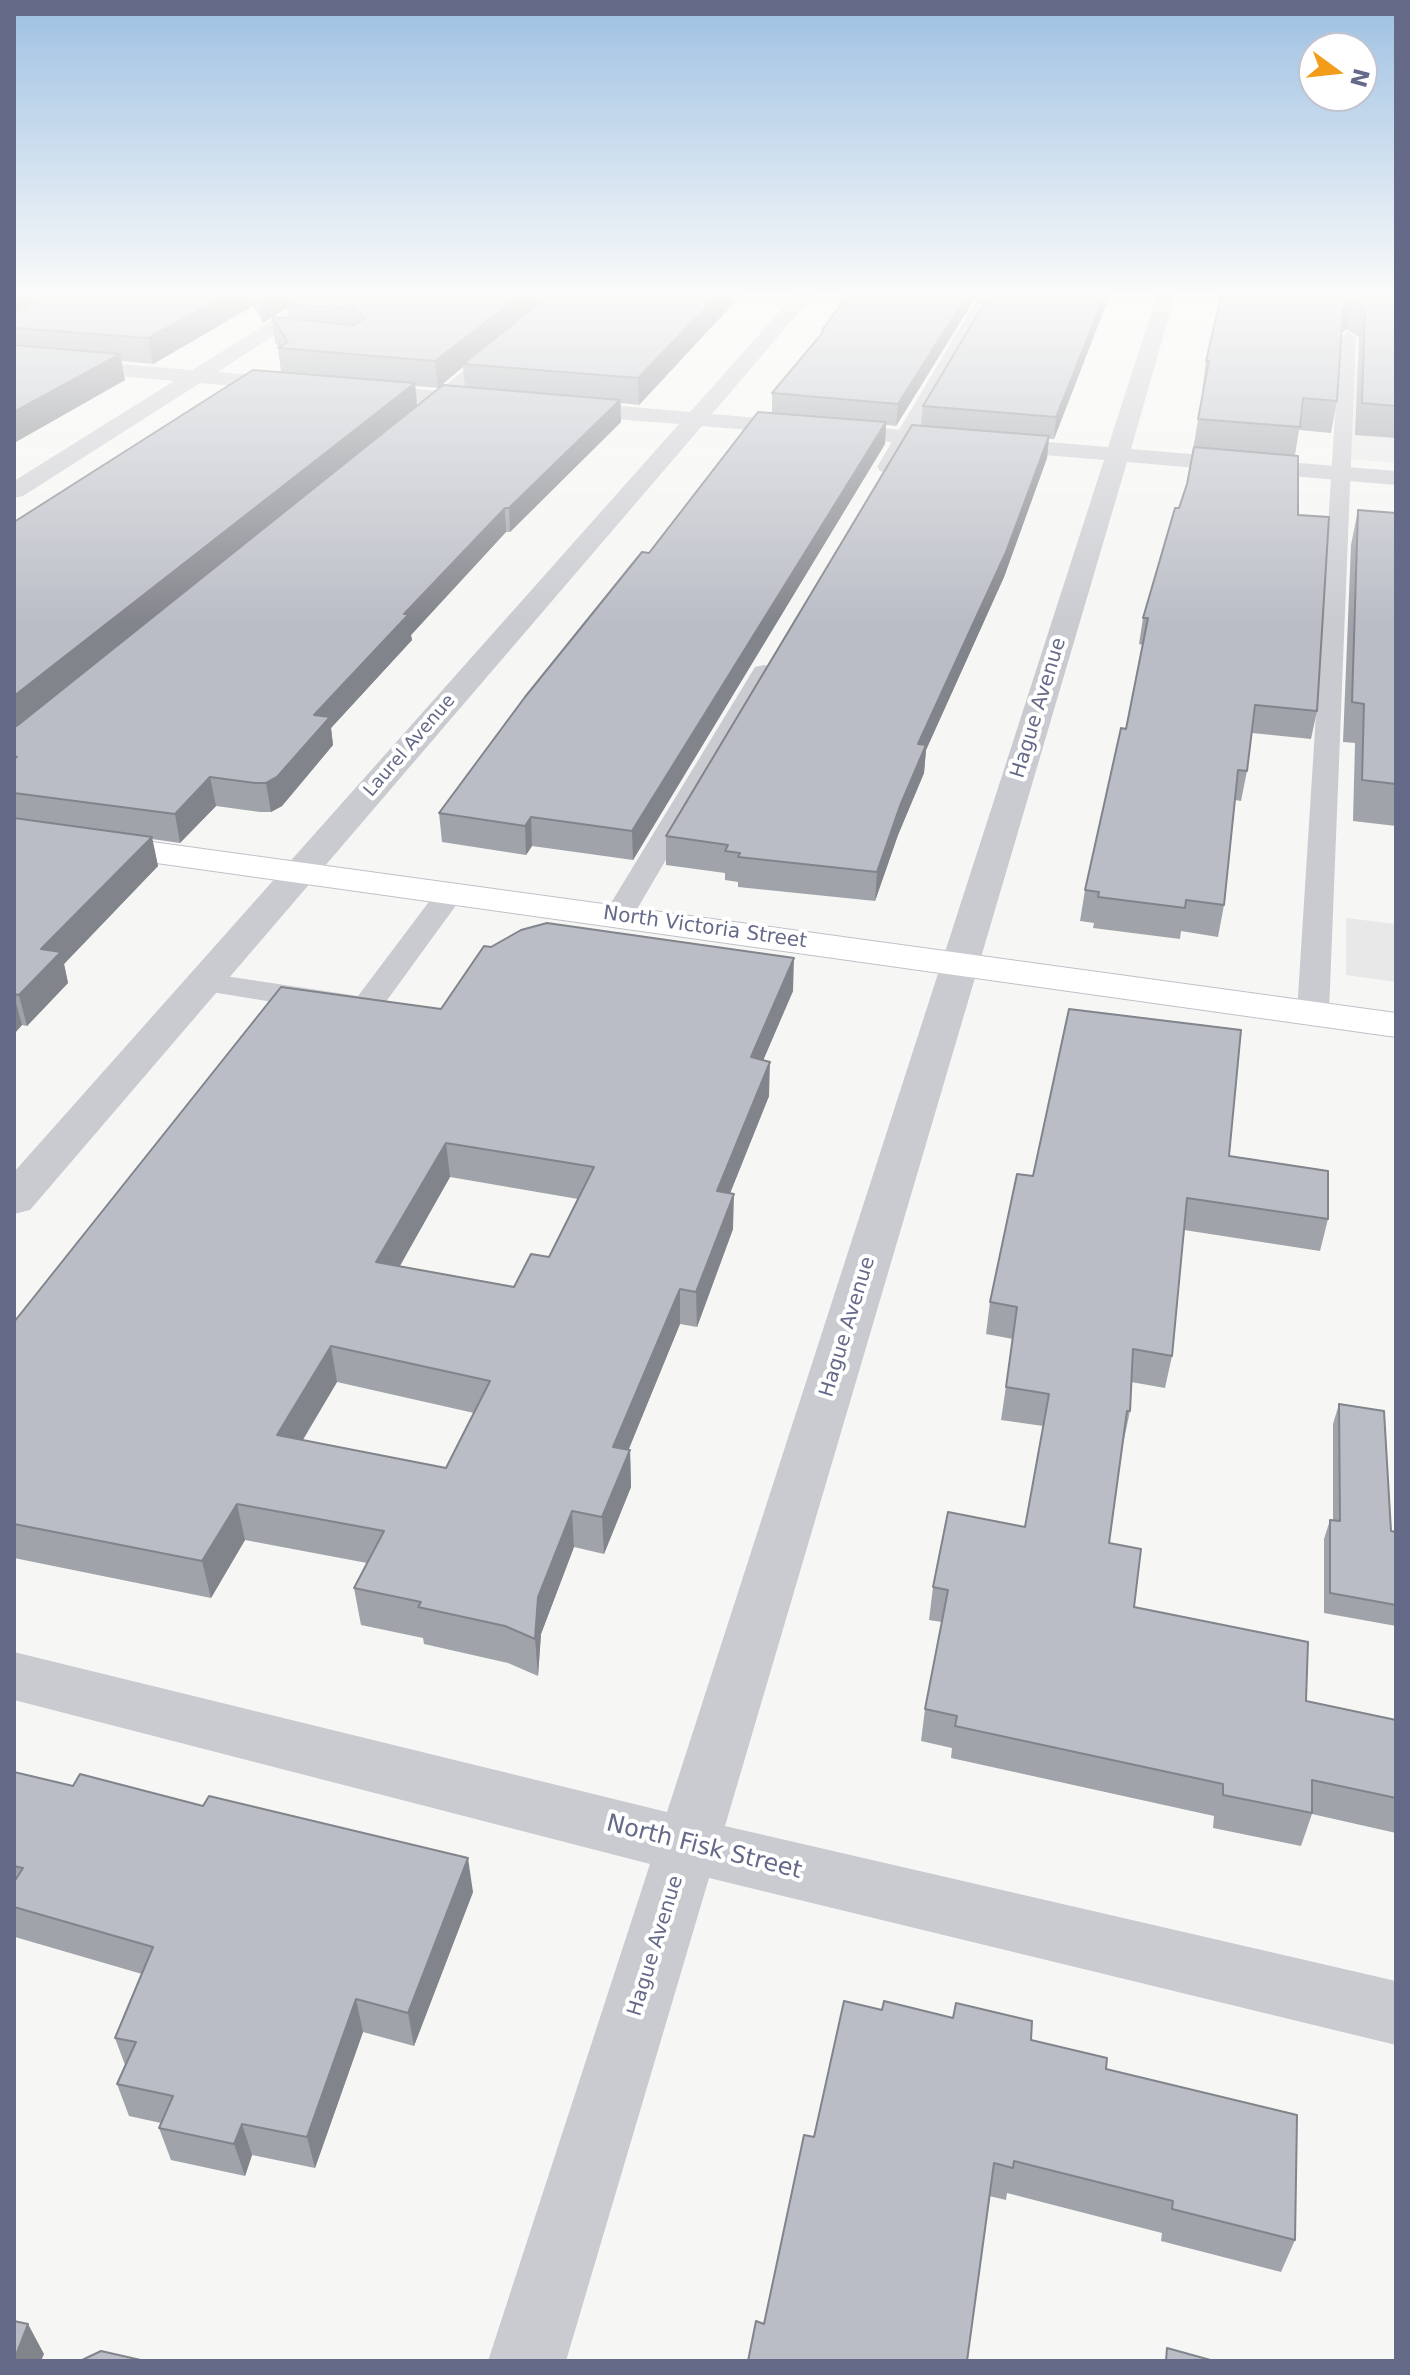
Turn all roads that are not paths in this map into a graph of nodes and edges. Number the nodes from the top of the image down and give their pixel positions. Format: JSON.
{"nodes":[{"id":1,"x":154,"y":403,"type":"edge"},
{"id":2,"x":434,"y":403,"type":"edge"},
{"id":3,"x":499,"y":403,"type":"edge"},
{"id":4,"x":710,"y":403,"type":"edge"},
{"id":5,"x":925,"y":403,"type":"edge"},
{"id":6,"x":1133,"y":403,"type":"edge"},
{"id":7,"x":1344,"y":403,"type":"edge"},
{"id":8,"x":696,"y":419,"type":"junction"},
{"id":9,"x":402,"y":428,"type":"edge"},
{"id":10,"x":905,"y":437,"type":"junction"},
{"id":11,"x":1117,"y":455,"type":"junction"},
{"id":12,"x":1340,"y":473,"type":"junction"},
{"id":13,"x":1396,"y":478,"type":"edge"},
{"id":14,"x":873,"y":489,"type":"edge"},
{"id":15,"x":14,"y":491,"type":"edge"},
{"id":16,"x":776,"y":651,"type":"edge"},
{"id":17,"x":14,"y":833,"type":"edge"},
{"id":18,"x":301,"y":872,"type":"junction"},
{"id":19,"x":450,"y":893,"type":"junction"},
{"id":20,"x":618,"y":916,"type":"junction"},
{"id":21,"x":962,"y":963,"type":"junction"},
{"id":22,"x":205,"y":982,"type":"junction"},
{"id":23,"x":1313,"y":1012,"type":"junction"},
{"id":24,"x":1396,"y":1025,"type":"edge"},
{"id":25,"x":14,"y":1200,"type":"edge"},
{"id":26,"x":14,"y":1676,"type":"edge"},
{"id":27,"x":687,"y":1845,"type":"junction"},
{"id":28,"x":1396,"y":2013,"type":"edge"},
{"id":29,"x":527,"y":2361,"type":"edge"}],
"edges":[{"from":1,"to":15,"type":"street"},
{"from":2,"to":9,"type":"lane"},
{"from":3,"to":8,"type":"street"},
{"from":4,"to":8,"type":"street","name":"Laurel Avenue"},
{"from":5,"to":10,"type":"lane"},
{"from":6,"to":11,"type":"street","name":"Hague Avenue"},
{"from":7,"to":12,"type":"lane"},
{"from":8,"to":10,"type":"street"},
{"from":8,"to":18,"type":"street","name":"Laurel Avenue"},
{"from":10,"to":11,"type":"street"},
{"from":10,"to":14,"type":"lane"},
{"from":11,"to":12,"type":"street"},
{"from":11,"to":21,"type":"street","name":"Hague Avenue"},
{"from":12,"to":13,"type":"street"},
{"from":12,"to":23,"type":"lane"},
{"from":16,"to":20,"type":"lane"},
{"from":17,"to":18,"type":"street","name":"North Victoria Street"},
{"from":18,"to":19,"type":"street","name":"North Victoria Street"},
{"from":18,"to":22,"type":"street","name":"Laurel Avenue"},
{"from":19,"to":20,"type":"street","name":"North Victoria Street"},
{"from":19,"to":22,"type":"lane"},
{"from":20,"to":21,"type":"street","name":"North Victoria Street"},
{"from":21,"to":23,"type":"street","name":"North Victoria Street"},
{"from":21,"to":27,"type":"street","name":"Hague Avenue"},
{"from":22,"to":25,"type":"street","name":"Laurel Avenue"},
{"from":23,"to":24,"type":"street","name":"North Victoria Street"},
{"from":26,"to":27,"type":"street","name":"North Fisk Street"},
{"from":27,"to":28,"type":"street","name":"North Fisk Street"},
{"from":27,"to":29,"type":"street","name":"Hague Avenue"}]}
